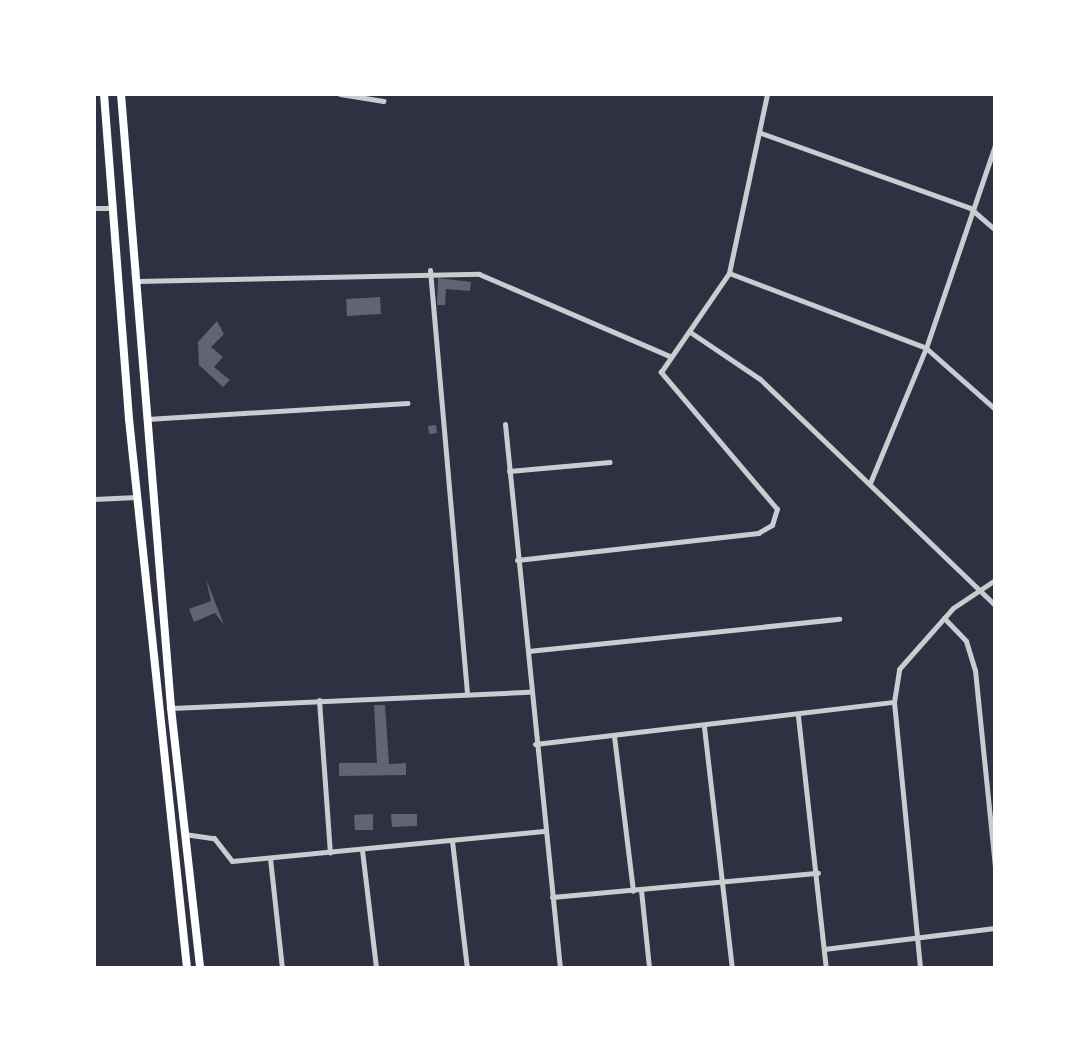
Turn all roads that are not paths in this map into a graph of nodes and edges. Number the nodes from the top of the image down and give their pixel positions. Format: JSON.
{"nodes":[{"id":1,"x":104,"y":94,"type":"edge"},
{"id":2,"x":121,"y":94,"type":"edge"},
{"id":3,"x":340,"y":94,"type":"edge"},
{"id":4,"x":767,"y":94,"type":"edge"},
{"id":5,"x":383,"y":101,"type":"dead end"},
{"id":6,"x":761,"y":133,"type":"junction"},
{"id":7,"x":995,"y":145,"type":"edge"},
{"id":8,"x":94,"y":208,"type":"edge"},
{"id":9,"x":113,"y":208,"type":"junction"},
{"id":10,"x":970,"y":208,"type":"junction"},
{"id":11,"x":995,"y":230,"type":"edge"},
{"id":12,"x":430,"y":270,"type":"junction"},
{"id":13,"x":729,"y":273,"type":"junction"},
{"id":14,"x":137,"y":281,"type":"junction"},
{"id":15,"x":690,"y":332,"type":"junction"},
{"id":16,"x":926,"y":348,"type":"junction"},
{"id":17,"x":669,"y":356,"type":"junction"},
{"id":18,"x":408,"y":403,"type":"dead end"},
{"id":19,"x":995,"y":409,"type":"edge"},
{"id":20,"x":129,"y":419,"type":"junction"},
{"id":21,"x":146,"y":419,"type":"junction"},
{"id":22,"x":505,"y":424,"type":"dead end"},
{"id":23,"x":610,"y":462,"type":"dead end"},
{"id":24,"x":509,"y":471,"type":"junction"},
{"id":25,"x":870,"y":483,"type":"junction"},
{"id":26,"x":138,"y":497,"type":"junction"},
{"id":27,"x":94,"y":499,"type":"edge"},
{"id":28,"x":517,"y":560,"type":"junction"},
{"id":29,"x":995,"y":580,"type":"edge"},
{"id":30,"x":982,"y":593,"type":"junction"},
{"id":31,"x":995,"y":605,"type":"edge"},
{"id":32,"x":944,"y":618,"type":"junction"},
{"id":33,"x":839,"y":619,"type":"dead end"},
{"id":34,"x":528,"y":651,"type":"junction"},
{"id":35,"x":529,"y":692,"type":"junction"},
{"id":36,"x":467,"y":694,"type":"junction"},
{"id":37,"x":319,"y":700,"type":"junction"},
{"id":38,"x":894,"y":702,"type":"junction"},
{"id":39,"x":171,"y":708,"type":"junction"},
{"id":40,"x":798,"y":716,"type":"junction"},
{"id":41,"x":704,"y":727,"type":"junction"},
{"id":42,"x":614,"y":736,"type":"junction"},
{"id":43,"x":535,"y":744,"type":"junction"},
{"id":44,"x":544,"y":831,"type":"junction"},
{"id":45,"x":183,"y":834,"type":"junction"},
{"id":46,"x":452,"y":841,"type":"junction"},
{"id":47,"x":362,"y":850,"type":"junction"},
{"id":48,"x":330,"y":853,"type":"junction"},
{"id":49,"x":270,"y":858,"type":"junction"},
{"id":50,"x":995,"y":867,"type":"edge"},
{"id":51,"x":818,"y":873,"type":"junction"},
{"id":52,"x":723,"y":882,"type":"junction"},
{"id":53,"x":641,"y":890,"type":"junction"},
{"id":54,"x":633,"y":891,"type":"junction"},
{"id":55,"x":552,"y":897,"type":"junction"},
{"id":56,"x":995,"y":928,"type":"edge"},
{"id":57,"x":917,"y":937,"type":"junction"},
{"id":58,"x":824,"y":949,"type":"junction"},
{"id":59,"x":187,"y":968,"type":"edge"},
{"id":60,"x":200,"y":968,"type":"edge"},
{"id":61,"x":282,"y":968,"type":"edge"},
{"id":62,"x":376,"y":968,"type":"edge"},
{"id":63,"x":467,"y":968,"type":"edge"},
{"id":64,"x":560,"y":968,"type":"edge"},
{"id":65,"x":649,"y":968,"type":"edge"},
{"id":66,"x":732,"y":968,"type":"edge"},
{"id":67,"x":826,"y":968,"type":"edge"},
{"id":68,"x":920,"y":968,"type":"edge"}],
"edges":[{"from":1,"to":9,"type":"main road"},
{"from":2,"to":14,"type":"main road"},
{"from":3,"to":5,"type":"street"},
{"from":4,"to":6,"type":"street"},
{"from":6,"to":10,"type":"street"},
{"from":6,"to":13,"type":"street"},
{"from":7,"to":10,"type":"street"},
{"from":8,"to":9,"type":"street"},
{"from":9,"to":20,"type":"main road"},
{"from":10,"to":11,"type":"street"},
{"from":10,"to":16,"type":"street"},
{"from":12,"to":14,"type":"street"},
{"from":12,"to":17,"type":"street"},
{"from":12,"to":36,"type":"street"},
{"from":13,"to":15,"type":"street"},
{"from":13,"to":16,"type":"street"},
{"from":14,"to":21,"type":"main road"},
{"from":15,"to":17,"type":"street"},
{"from":15,"to":25,"type":"street"},
{"from":16,"to":19,"type":"street"},
{"from":16,"to":25,"type":"street"},
{"from":17,"to":28,"type":"street"},
{"from":18,"to":21,"type":"street"},
{"from":20,"to":21,"type":"main road"},
{"from":20,"to":26,"type":"main road"},
{"from":21,"to":39,"type":"main road"},
{"from":22,"to":24,"type":"street"},
{"from":23,"to":24,"type":"street"},
{"from":24,"to":28,"type":"street"},
{"from":25,"to":30,"type":"street"},
{"from":26,"to":27,"type":"street"},
{"from":26,"to":59,"type":"main road"},
{"from":28,"to":34,"type":"street"},
{"from":29,"to":30,"type":"street"},
{"from":30,"to":31,"type":"street"},
{"from":30,"to":32,"type":"street"},
{"from":32,"to":38,"type":"street"},
{"from":32,"to":50,"type":"street"},
{"from":33,"to":34,"type":"street"},
{"from":34,"to":35,"type":"street"},
{"from":35,"to":36,"type":"street"},
{"from":35,"to":43,"type":"street"},
{"from":36,"to":37,"type":"street"},
{"from":37,"to":39,"type":"street"},
{"from":37,"to":48,"type":"street"},
{"from":38,"to":40,"type":"street"},
{"from":38,"to":57,"type":"street"},
{"from":39,"to":45,"type":"main road"},
{"from":40,"to":41,"type":"street"},
{"from":40,"to":51,"type":"street"},
{"from":41,"to":42,"type":"street"},
{"from":41,"to":52,"type":"street"},
{"from":42,"to":43,"type":"street"},
{"from":42,"to":54,"type":"street"},
{"from":43,"to":44,"type":"street"},
{"from":44,"to":46,"type":"street"},
{"from":44,"to":55,"type":"street"},
{"from":45,"to":49,"type":"street"},
{"from":45,"to":60,"type":"main road"},
{"from":46,"to":47,"type":"street"},
{"from":46,"to":63,"type":"street"},
{"from":47,"to":48,"type":"street"},
{"from":47,"to":62,"type":"street"},
{"from":48,"to":49,"type":"street"},
{"from":49,"to":61,"type":"street"},
{"from":51,"to":52,"type":"street"},
{"from":51,"to":58,"type":"street"},
{"from":52,"to":53,"type":"street"},
{"from":52,"to":66,"type":"street"},
{"from":53,"to":54,"type":"street"},
{"from":53,"to":65,"type":"street"},
{"from":54,"to":55,"type":"street"},
{"from":55,"to":64,"type":"street"},
{"from":56,"to":57,"type":"street"},
{"from":57,"to":58,"type":"street"},
{"from":57,"to":68,"type":"street"},
{"from":58,"to":67,"type":"street"}]}
